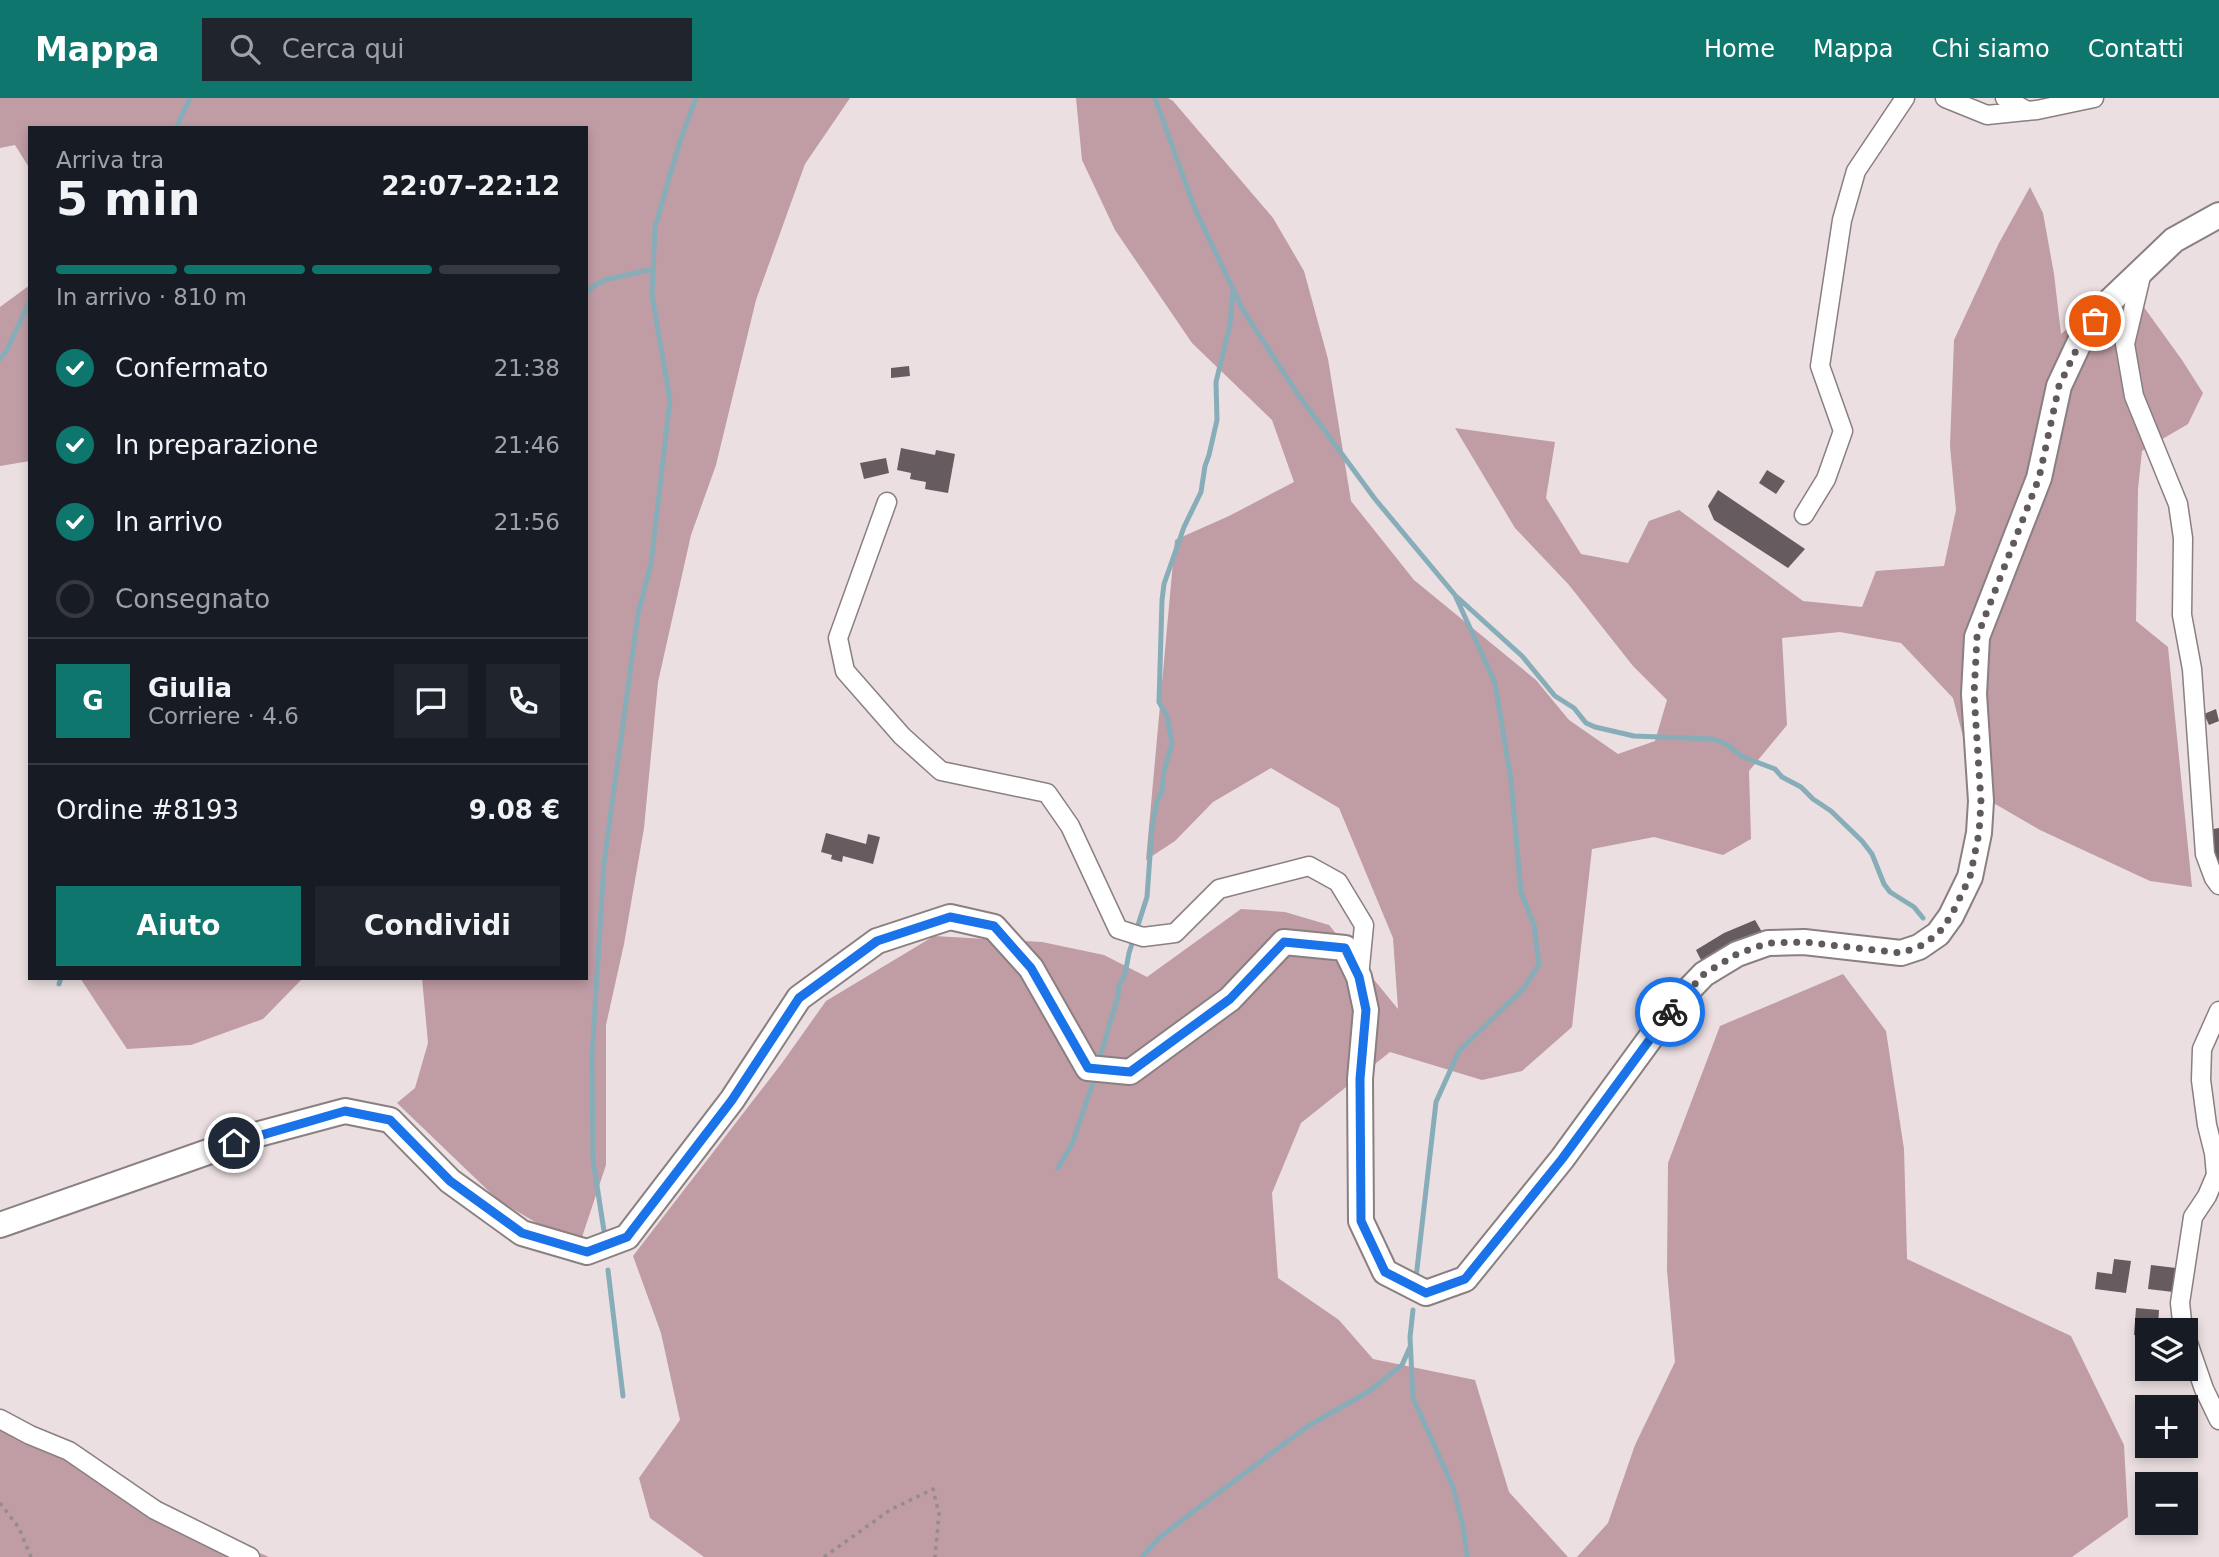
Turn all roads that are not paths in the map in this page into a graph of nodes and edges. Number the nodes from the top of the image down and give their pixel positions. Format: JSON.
{"nodes":[{"id":1,"x":1905,"y":98,"type":"edge"},
{"id":2,"x":1945,"y":98,"type":"edge"},
{"id":3,"x":2005,"y":98,"type":"edge"},
{"id":4,"x":2094,"y":98,"type":"edge"},
{"id":5,"x":2027,"y":111,"type":"junction"},
{"id":6,"x":2219,"y":215,"type":"edge"},
{"id":7,"x":2143,"y":268,"type":"junction"},
{"id":8,"x":887,"y":502,"type":"dead end"},
{"id":9,"x":1804,"y":515,"type":"dead end"},
{"id":10,"x":2219,"y":885,"type":"edge"},
{"id":11,"x":1359,"y":977,"type":"junction"},
{"id":12,"x":2219,"y":1011,"type":"edge"},
{"id":13,"x":0,"y":1225,"type":"edge"},
{"id":14,"x":2182,"y":1318,"type":"edge"},
{"id":15,"x":2198,"y":1372,"type":"edge"},
{"id":16,"x":0,"y":1419,"type":"edge"},
{"id":17,"x":2219,"y":1420,"type":"edge"},
{"id":18,"x":250,"y":1557,"type":"edge"}],
"edges":[{"from":1,"to":9,"type":"street"},
{"from":2,"to":5,"type":"street"},
{"from":3,"to":5,"type":"street"},
{"from":4,"to":5,"type":"street"},
{"from":6,"to":7,"type":"street"},
{"from":7,"to":10,"type":"street"},
{"from":7,"to":11,"type":"street"},
{"from":8,"to":11,"type":"street"},
{"from":11,"to":13,"type":"street"},
{"from":12,"to":14,"type":"street"},
{"from":15,"to":17,"type":"street"},
{"from":16,"to":18,"type":"street"}]}
